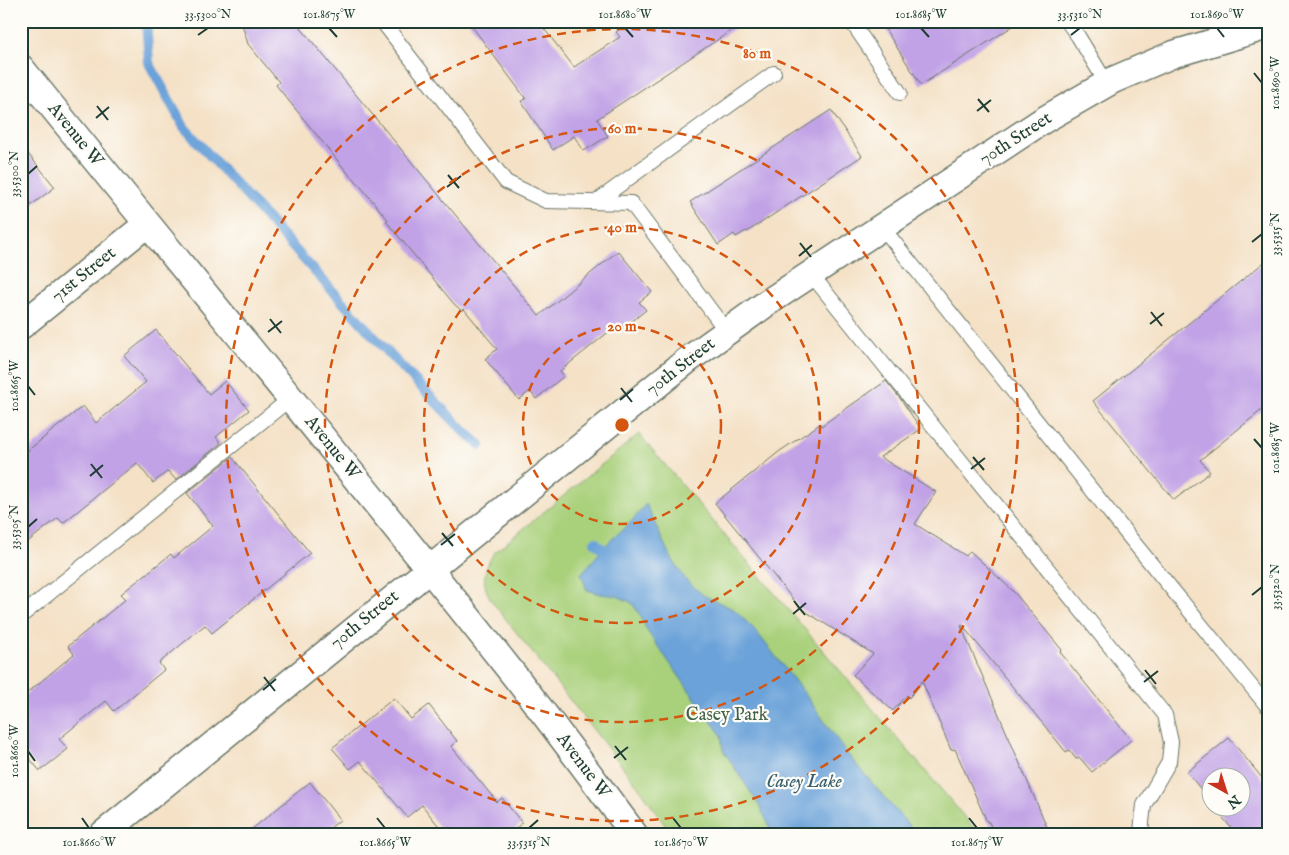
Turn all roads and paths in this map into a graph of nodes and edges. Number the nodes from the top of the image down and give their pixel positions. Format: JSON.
{"nodes":[{"id":1,"x":382,"y":21,"type":"edge"},
{"id":2,"x":852,"y":21,"type":"edge"},
{"id":3,"x":1067,"y":21,"type":"edge"},
{"id":4,"x":1268,"y":26,"type":"edge"},
{"id":5,"x":21,"y":68,"type":"edge"},
{"id":6,"x":774,"y":73,"type":"dead end"},
{"id":7,"x":1107,"y":84,"type":"junction"},
{"id":8,"x":900,"y":93,"type":"dead end"},
{"id":9,"x":596,"y":202,"type":"junction"},
{"id":10,"x":147,"y":224,"type":"junction"},
{"id":11,"x":882,"y":227,"type":"junction"},
{"id":12,"x":811,"y":274,"type":"junction"},
{"id":13,"x":21,"y":326,"type":"edge"},
{"id":14,"x":728,"y":332,"type":"junction"},
{"id":15,"x":291,"y":398,"type":"junction"},
{"id":16,"x":428,"y":569,"type":"junction"},
{"id":17,"x":21,"y":616,"type":"edge"},
{"id":18,"x":1268,"y":707,"type":"edge"},
{"id":19,"x":103,"y":834,"type":"edge"},
{"id":20,"x":634,"y":834,"type":"edge"},
{"id":21,"x":1142,"y":834,"type":"edge"}],
"edges":[{"from":1,"to":9,"type":"lane"},
{"from":2,"to":8,"type":"lane"},
{"from":3,"to":7,"type":"lane"},
{"from":4,"to":7,"type":"street","name":"70th Street"},
{"from":5,"to":10,"type":"street","name":"Avenue W"},
{"from":6,"to":9,"type":"lane"},
{"from":7,"to":11,"type":"street","name":"70th Street"},
{"from":9,"to":14,"type":"lane"},
{"from":10,"to":13,"type":"street","name":"71st Street"},
{"from":10,"to":15,"type":"street","name":"Avenue W"},
{"from":11,"to":12,"type":"street","name":"70th Street"},
{"from":11,"to":18,"type":"lane"},
{"from":12,"to":14,"type":"street","name":"70th Street"},
{"from":12,"to":21,"type":"lane"},
{"from":14,"to":16,"type":"street","name":"70th Street"},
{"from":15,"to":16,"type":"street","name":"Avenue W"},
{"from":15,"to":17,"type":"lane"},
{"from":16,"to":19,"type":"street","name":"70th Street"},
{"from":16,"to":20,"type":"street","name":"Avenue W"}]}
